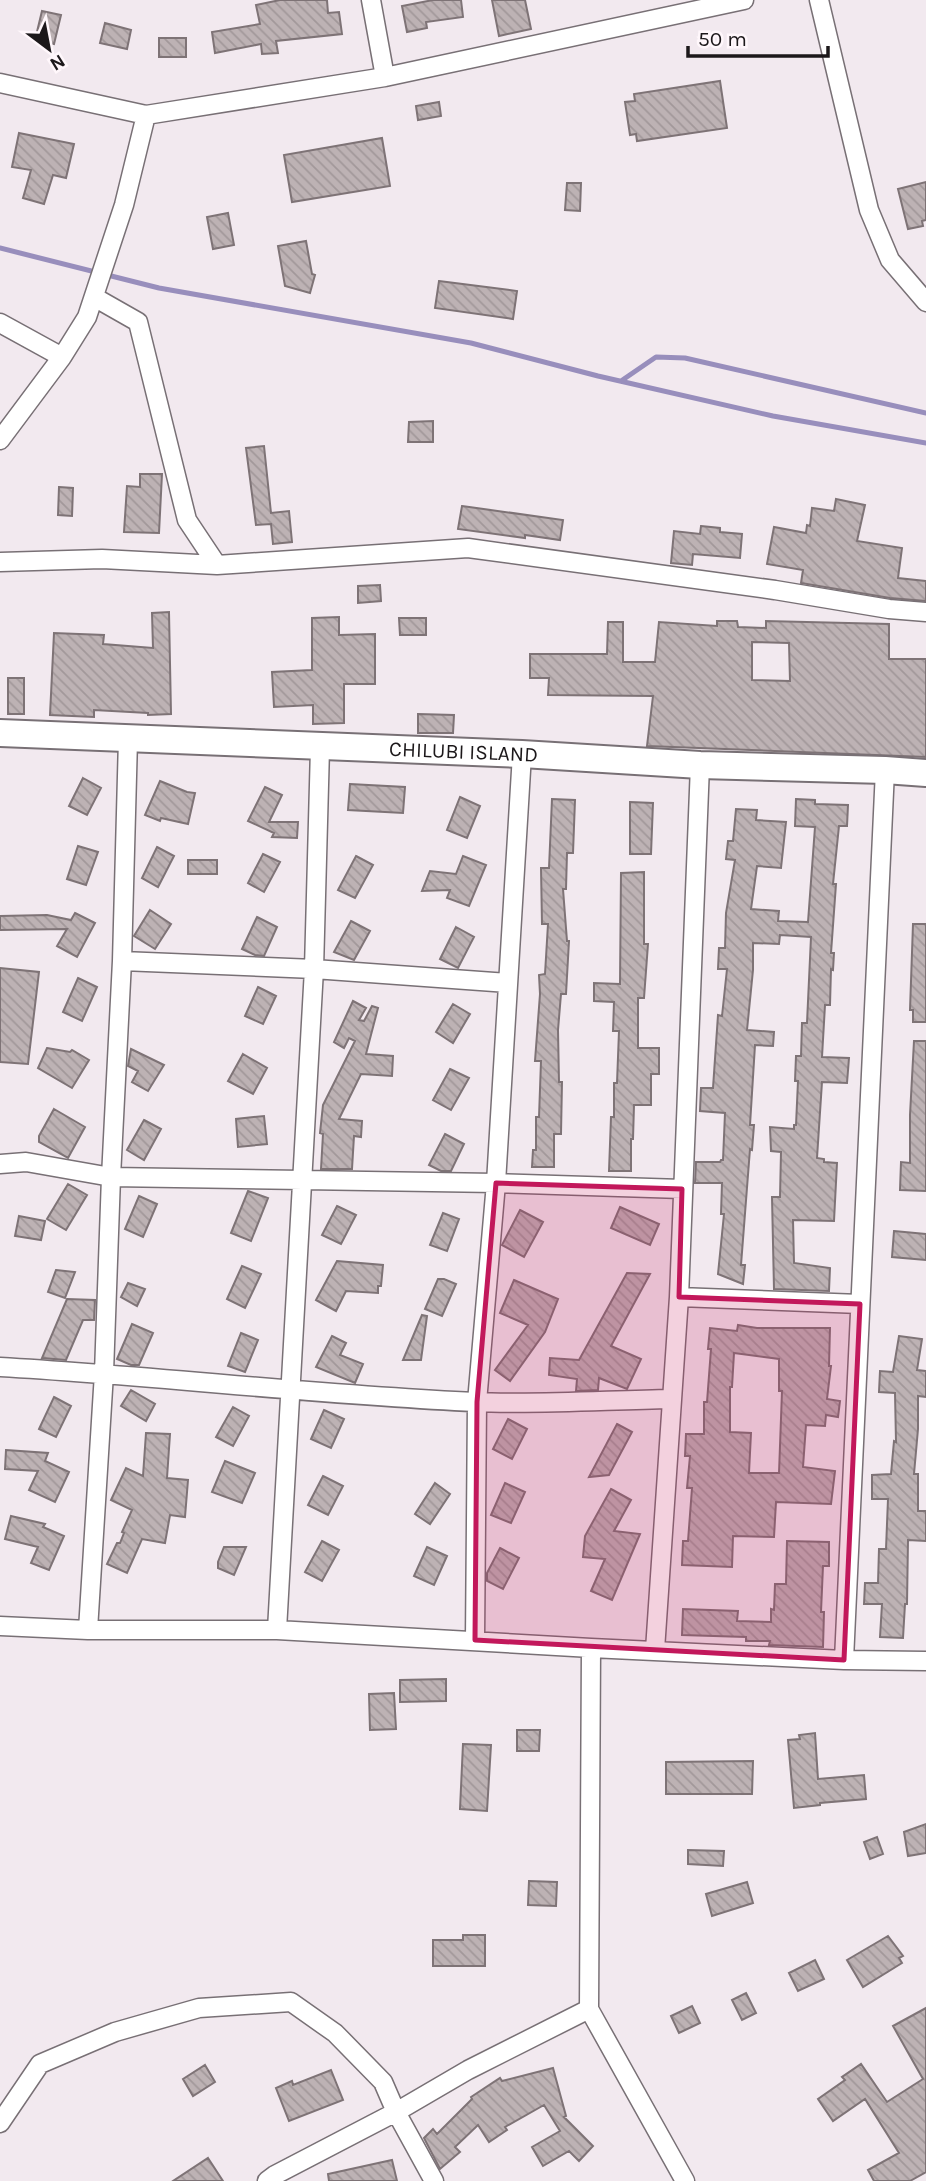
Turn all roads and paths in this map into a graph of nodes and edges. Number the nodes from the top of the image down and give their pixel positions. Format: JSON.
{"nodes":[{"id":1,"x":371,"y":0,"type":"edge"},
{"id":2,"x":744,"y":0,"type":"edge"},
{"id":3,"x":819,"y":0,"type":"edge"},
{"id":4,"x":386,"y":77,"type":"junction"},
{"id":5,"x":0,"y":83,"type":"edge"},
{"id":6,"x":146,"y":115,"type":"junction"},
{"id":7,"x":96,"y":292,"type":"junction"},
{"id":8,"x":926,"y":302,"type":"edge"},
{"id":9,"x":0,"y":323,"type":"edge"},
{"id":10,"x":62,"y":357,"type":"junction"},
{"id":11,"x":0,"y":440,"type":"edge"},
{"id":12,"x":0,"y":562,"type":"edge"},
{"id":13,"x":217,"y":565,"type":"junction"},
{"id":14,"x":926,"y":612,"type":"edge"},
{"id":15,"x":0,"y":733,"type":"edge"},
{"id":16,"x":128,"y":739,"type":"junction"},
{"id":17,"x":320,"y":748,"type":"junction"},
{"id":18,"x":522,"y":754,"type":"junction"},
{"id":19,"x":700,"y":765,"type":"junction"},
{"id":20,"x":885,"y":770,"type":"junction"},
{"id":21,"x":926,"y":773,"type":"edge"},
{"id":22,"x":122,"y":961,"type":"junction"},
{"id":23,"x":314,"y":969,"type":"junction"},
{"id":24,"x":508,"y":983,"type":"junction"},
{"id":25,"x":0,"y":1164,"type":"edge"},
{"id":26,"x":111,"y":1177,"type":"junction"},
{"id":27,"x":301,"y":1181,"type":"junction"},
{"id":28,"x":496,"y":1183,"type":"junction"},
{"id":29,"x":682,"y":1189,"type":"junction"},
{"id":30,"x":679,"y":1297,"type":"junction"},
{"id":31,"x":860,"y":1304,"type":"junction"},
{"id":32,"x":0,"y":1367,"type":"edge"},
{"id":33,"x":104,"y":1373,"type":"junction"},
{"id":34,"x":290,"y":1389,"type":"junction"},
{"id":35,"x":671,"y":1399,"type":"junction"},
{"id":36,"x":477,"y":1402,"type":"junction"},
{"id":37,"x":0,"y":1626,"type":"edge"},
{"id":38,"x":88,"y":1630,"type":"junction"},
{"id":39,"x":277,"y":1630,"type":"junction"},
{"id":40,"x":475,"y":1640,"type":"junction"},
{"id":41,"x":591,"y":1648,"type":"junction"},
{"id":42,"x":655,"y":1650,"type":"junction"},
{"id":43,"x":844,"y":1660,"type":"junction"},
{"id":44,"x":926,"y":1661,"type":"edge"},
{"id":45,"x":589,"y":2009,"type":"junction"},
{"id":46,"x":396,"y":2112,"type":"junction"},
{"id":47,"x":0,"y":2123,"type":"edge"},
{"id":48,"x":267,"y":2181,"type":"edge"},
{"id":49,"x":434,"y":2181,"type":"edge"},
{"id":50,"x":685,"y":2181,"type":"edge"}],
"edges":[{"from":1,"to":4,"type":"street"},
{"from":2,"to":4,"type":"street"},
{"from":3,"to":8,"type":"street"},
{"from":4,"to":6,"type":"street"},
{"from":5,"to":6,"type":"street"},
{"from":6,"to":7,"type":"street"},
{"from":7,"to":10,"type":"street"},
{"from":7,"to":13,"type":"street"},
{"from":9,"to":10,"type":"street"},
{"from":10,"to":11,"type":"street"},
{"from":12,"to":13,"type":"street"},
{"from":13,"to":14,"type":"street"},
{"from":15,"to":16,"type":"street","name":"CHILUBI ISLAND"},
{"from":16,"to":17,"type":"street","name":"CHILUBI ISLAND"},
{"from":16,"to":22,"type":"street"},
{"from":17,"to":18,"type":"street","name":"CHILUBI ISLAND"},
{"from":17,"to":23,"type":"street"},
{"from":18,"to":19,"type":"street","name":"CHILUBI ISLAND"},
{"from":18,"to":24,"type":"street"},
{"from":19,"to":20,"type":"street","name":"CHILUBI ISLAND"},
{"from":19,"to":29,"type":"street"},
{"from":20,"to":21,"type":"street","name":"CHILUBI ISLAND"},
{"from":20,"to":31,"type":"street"},
{"from":22,"to":23,"type":"street"},
{"from":22,"to":26,"type":"street"},
{"from":23,"to":24,"type":"street"},
{"from":23,"to":27,"type":"street"},
{"from":24,"to":28,"type":"street"},
{"from":25,"to":26,"type":"street"},
{"from":26,"to":27,"type":"street"},
{"from":26,"to":33,"type":"street"},
{"from":27,"to":28,"type":"street"},
{"from":27,"to":34,"type":"street"},
{"from":28,"to":29,"type":"street"},
{"from":28,"to":36,"type":"street"},
{"from":29,"to":30,"type":"street"},
{"from":30,"to":31,"type":"street"},
{"from":30,"to":35,"type":"street"},
{"from":31,"to":43,"type":"street"},
{"from":32,"to":33,"type":"street"},
{"from":33,"to":34,"type":"street"},
{"from":33,"to":38,"type":"street"},
{"from":34,"to":36,"type":"street"},
{"from":34,"to":39,"type":"street"},
{"from":35,"to":36,"type":"street"},
{"from":35,"to":42,"type":"street"},
{"from":36,"to":40,"type":"street"},
{"from":37,"to":38,"type":"street"},
{"from":38,"to":39,"type":"street"},
{"from":39,"to":40,"type":"street"},
{"from":40,"to":41,"type":"street"},
{"from":41,"to":42,"type":"street"},
{"from":41,"to":45,"type":"street"},
{"from":42,"to":43,"type":"street"},
{"from":43,"to":44,"type":"street"},
{"from":45,"to":46,"type":"street"},
{"from":45,"to":50,"type":"street"},
{"from":46,"to":47,"type":"street"},
{"from":46,"to":48,"type":"street"},
{"from":46,"to":49,"type":"street"}]}
